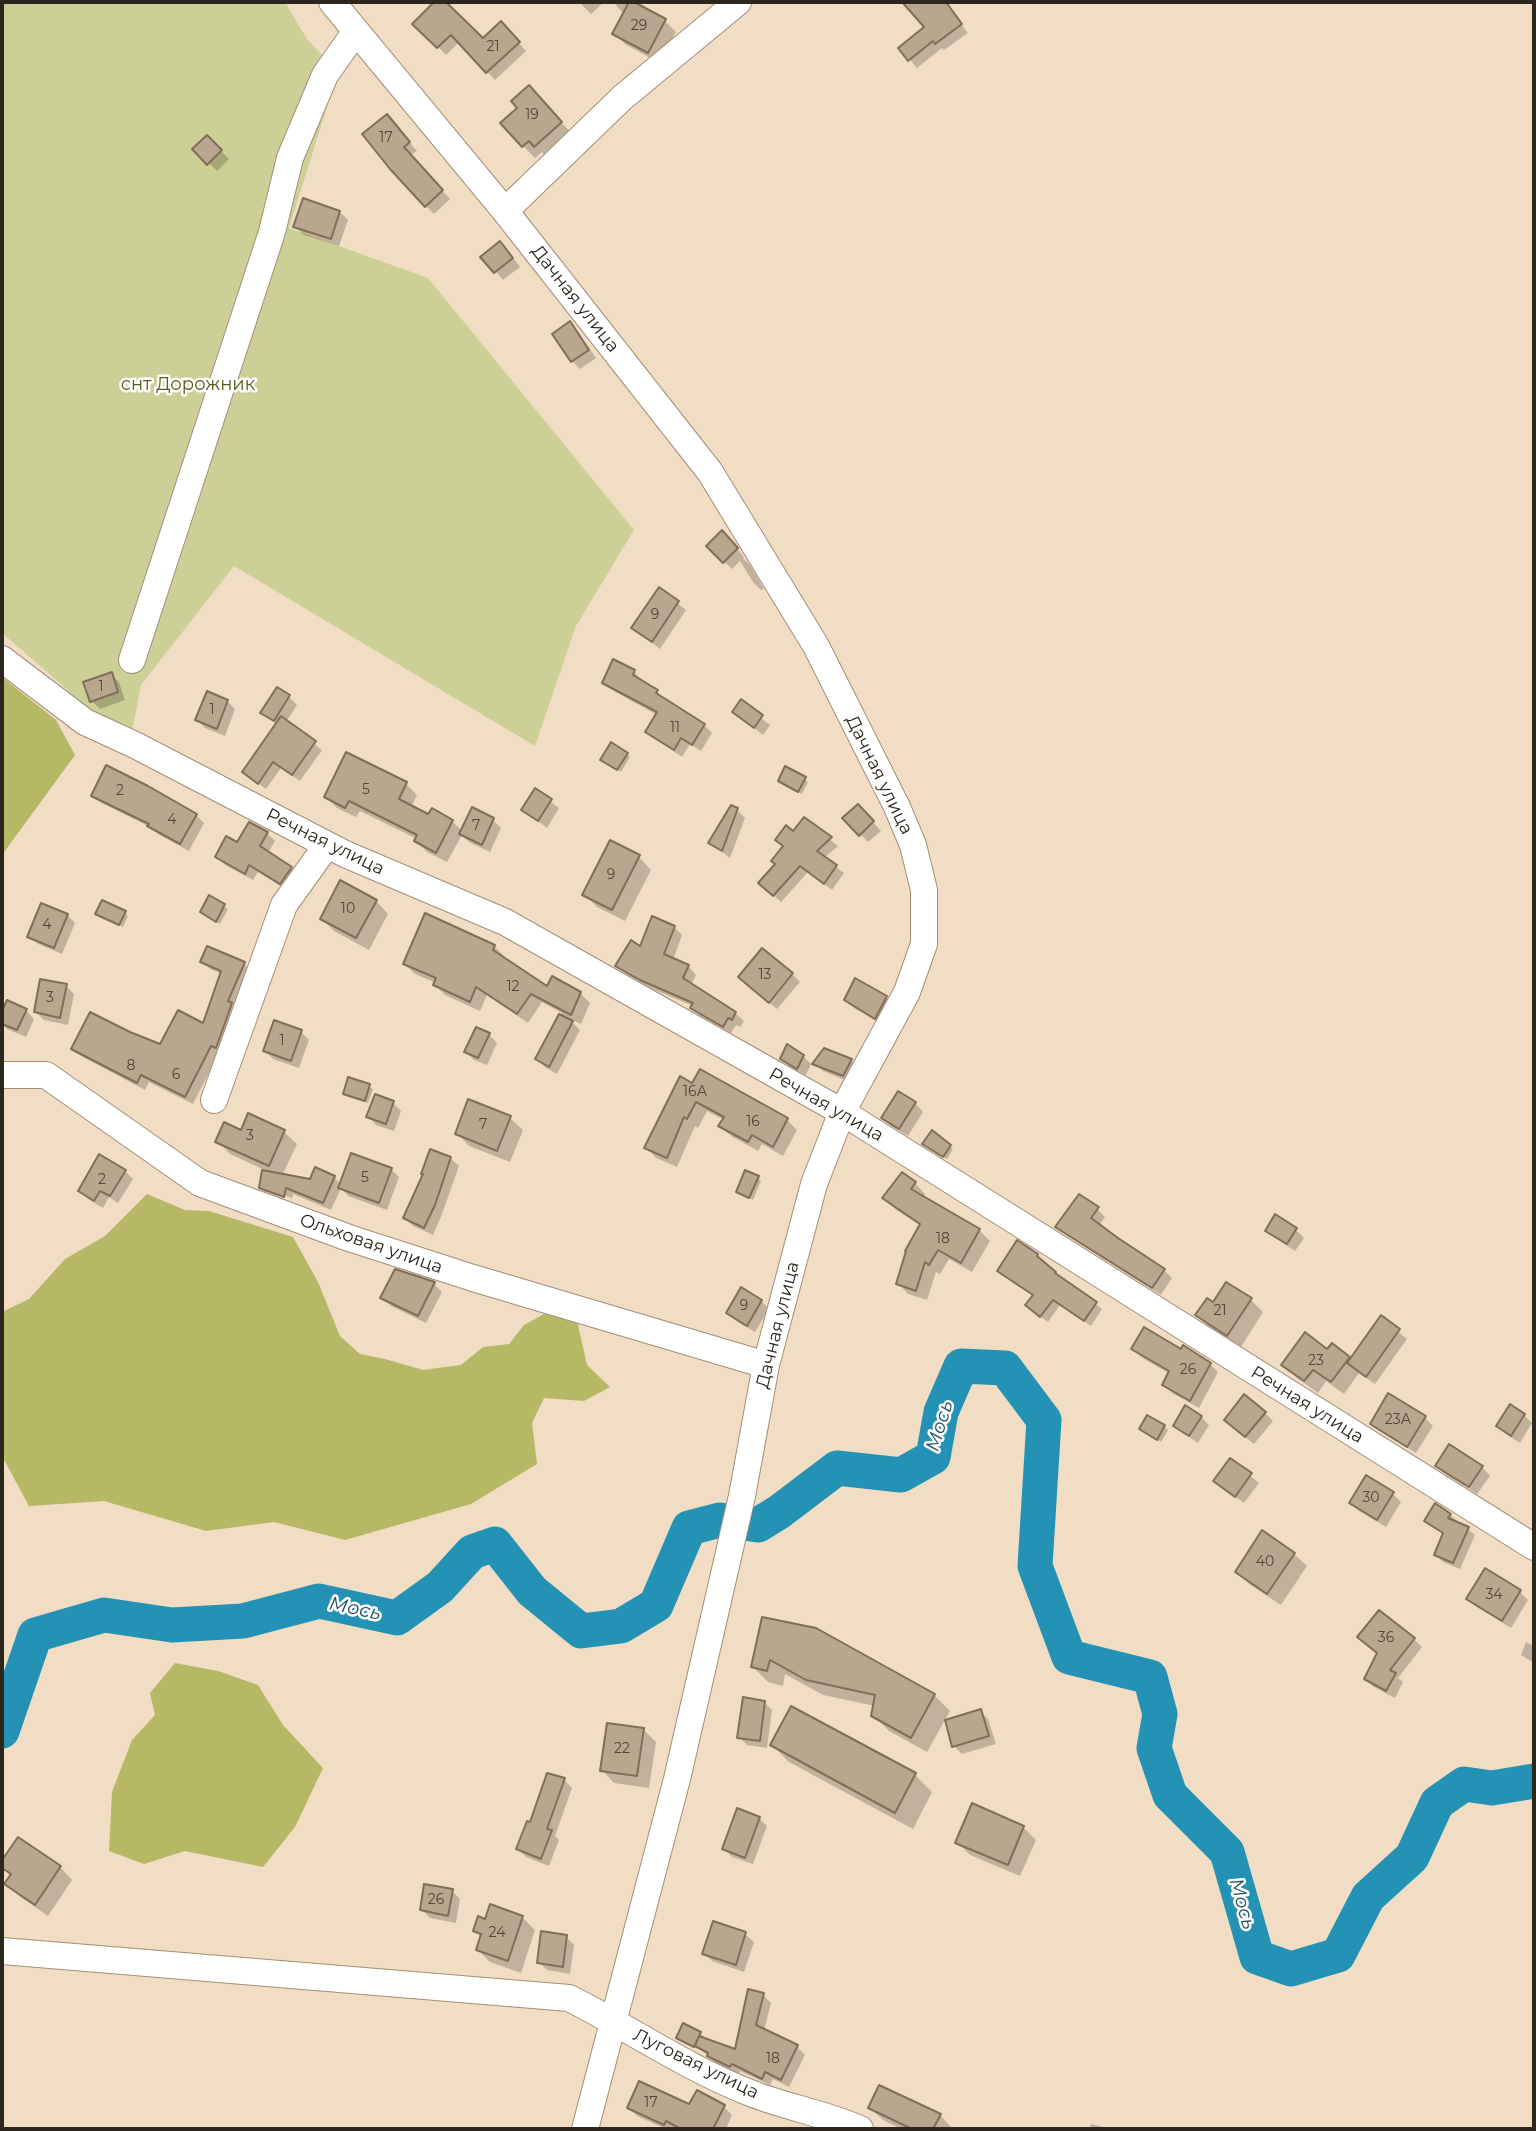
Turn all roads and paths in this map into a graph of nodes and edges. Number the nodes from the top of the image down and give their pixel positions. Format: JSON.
{"nodes":[{"id":1,"x":332,"y":2,"type":"edge"},
{"id":2,"x":738,"y":2,"type":"edge"},
{"id":3,"x":356,"y":31,"type":"junction"},
{"id":4,"x":505,"y":211,"type":"junction"},
{"id":5,"x":2,"y":659,"type":"edge"},
{"id":6,"x":132,"y":660,"type":"dead end"},
{"id":7,"x":327,"y":845,"type":"junction"},
{"id":8,"x":2,"y":1075,"type":"edge"},
{"id":9,"x":214,"y":1100,"type":"dead end"},
{"id":10,"x":842,"y":1112,"type":"junction"},
{"id":11,"x":766,"y":1365,"type":"junction"},
{"id":12,"x":1534,"y":1547,"type":"edge"},
{"id":13,"x":2,"y":1951,"type":"edge"},
{"id":14,"x":615,"y":2021,"type":"junction"},
{"id":15,"x":585,"y":2129,"type":"edge"},
{"id":16,"x":860,"y":2129,"type":"edge"}],
"edges":[{"from":1,"to":3,"type":"street","name":"Дачная улица"},
{"from":2,"to":4,"type":"street"},
{"from":3,"to":4,"type":"street","name":"Дачная улица"},
{"from":3,"to":6,"type":"street"},
{"from":4,"to":10,"type":"street","name":"Дачная улица"},
{"from":5,"to":7,"type":"street","name":"Речная улица"},
{"from":7,"to":9,"type":"street"},
{"from":7,"to":10,"type":"street","name":"Речная улица"},
{"from":8,"to":11,"type":"street","name":"Ольховая улица"},
{"from":10,"to":11,"type":"street","name":"Дачная улица"},
{"from":10,"to":12,"type":"street","name":"Речная улица"},
{"from":11,"to":14,"type":"street","name":"Дачная улица"},
{"from":13,"to":14,"type":"street","name":"Луговая улица"},
{"from":14,"to":15,"type":"street","name":"Дачная улица"},
{"from":14,"to":16,"type":"street","name":"Луговая улица"}]}
